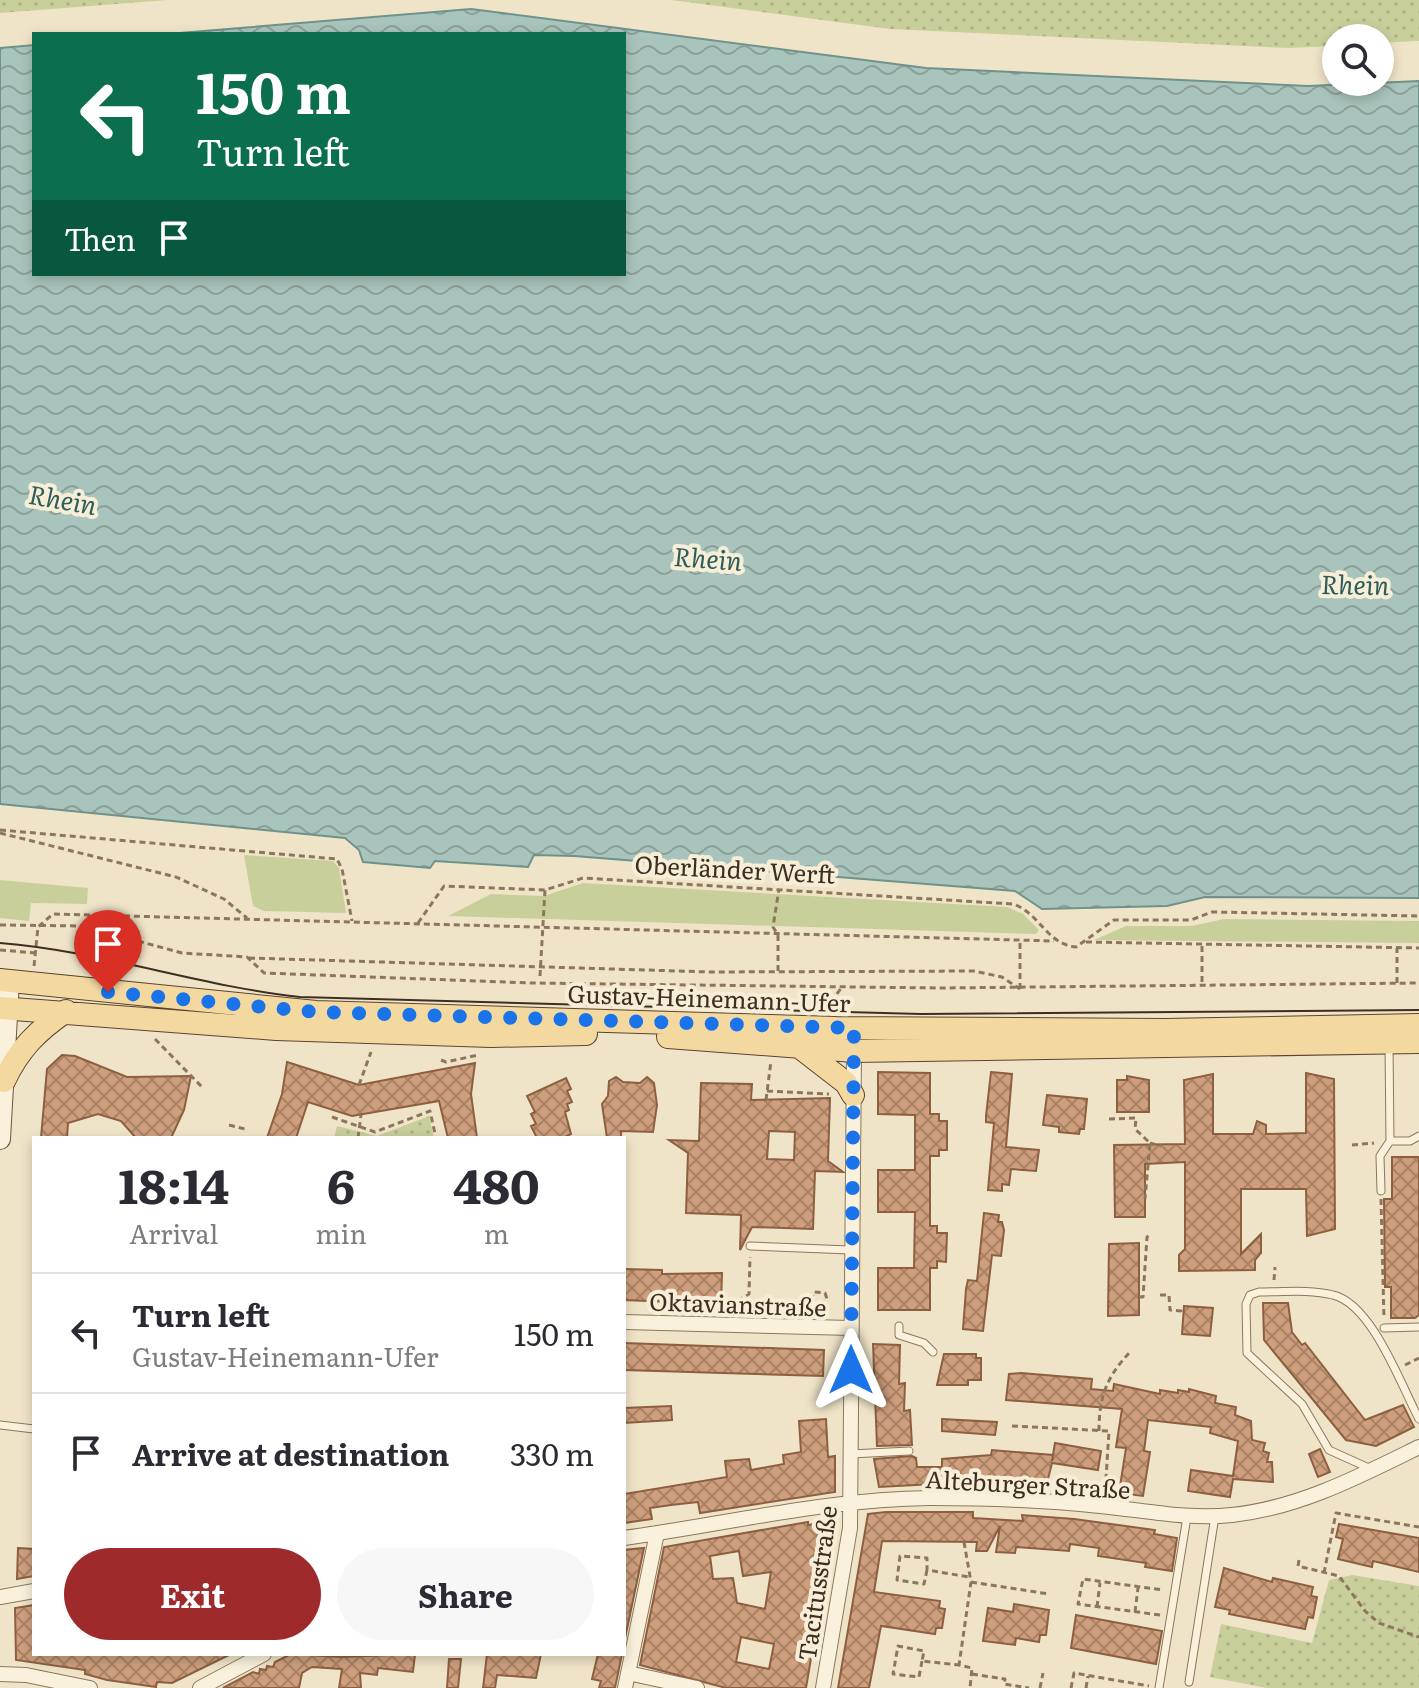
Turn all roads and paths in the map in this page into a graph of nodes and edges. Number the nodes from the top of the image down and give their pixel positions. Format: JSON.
{"nodes":[{"id":1,"x":0,"y":832,"type":"edge"},
{"id":2,"x":779,"y":889,"type":"junction"},
{"id":3,"x":545,"y":890,"type":"junction"},
{"id":4,"x":1419,"y":916,"type":"edge"},
{"id":5,"x":247,"y":918,"type":"junction"},
{"id":6,"x":352,"y":921,"type":"junction"},
{"id":7,"x":418,"y":923,"type":"junction"},
{"id":8,"x":0,"y":925,"type":"edge"},
{"id":9,"x":38,"y":927,"type":"junction"},
{"id":10,"x":543,"y":928,"type":"junction"},
{"id":11,"x":778,"y":935,"type":"junction"},
{"id":12,"x":1054,"y":941,"type":"junction"},
{"id":13,"x":1020,"y":942,"type":"junction"},
{"id":14,"x":1086,"y":942,"type":"junction"},
{"id":15,"x":1202,"y":945,"type":"junction"},
{"id":16,"x":1397,"y":948,"type":"junction"},
{"id":17,"x":1419,"y":948,"type":"edge"},
{"id":18,"x":0,"y":950,"type":"edge"},
{"id":19,"x":36,"y":953,"type":"junction"},
{"id":20,"x":247,"y":957,"type":"junction"},
{"id":21,"x":34,"y":965,"type":"dead end"},
{"id":22,"x":540,"y":968,"type":"junction"},
{"id":23,"x":778,"y":971,"type":"junction"},
{"id":24,"x":540,"y":976,"type":"dead end"},
{"id":25,"x":4,"y":980,"type":"edge"},
{"id":26,"x":1397,"y":983,"type":"junction"},
{"id":27,"x":1419,"y":983,"type":"edge"},
{"id":28,"x":1202,"y":986,"type":"junction"},
{"id":29,"x":1020,"y":989,"type":"junction"},
{"id":30,"x":4,"y":1008,"type":"edge"},
{"id":31,"x":66,"y":1011,"type":"junction"},
{"id":32,"x":151,"y":1020,"type":"junction"},
{"id":33,"x":1419,"y":1025,"type":"edge"},
{"id":34,"x":854,"y":1028,"type":"junction"},
{"id":35,"x":1389,"y":1042,"type":"junction"},
{"id":36,"x":1419,"y":1042,"type":"edge"},
{"id":37,"x":773,"y":1046,"type":"junction"},
{"id":38,"x":801,"y":1048,"type":"junction"},
{"id":39,"x":371,"y":1051,"type":"dead end"},
{"id":40,"x":854,"y":1051,"type":"junction"},
{"id":41,"x":490,"y":1053,"type":"dead end"},
{"id":42,"x":441,"y":1060,"type":"dead end"},
{"id":43,"x":4,"y":1081,"type":"junction"},
{"id":44,"x":359,"y":1085,"type":"dead end"},
{"id":45,"x":202,"y":1087,"type":"dead end"},
{"id":46,"x":767,"y":1091,"type":"junction"},
{"id":47,"x":853,"y":1095,"type":"junction"},
{"id":48,"x":766,"y":1100,"type":"dead end"},
{"id":49,"x":361,"y":1115,"type":"dead end"},
{"id":50,"x":332,"y":1117,"type":"dead end"},
{"id":51,"x":1109,"y":1119,"type":"dead end"},
{"id":52,"x":229,"y":1125,"type":"dead end"},
{"id":53,"x":361,"y":1127,"type":"junction"},
{"id":54,"x":245,"y":1129,"type":"dead end"},
{"id":55,"x":359,"y":1136,"type":"edge"},
{"id":56,"x":436,"y":1136,"type":"edge"},
{"id":57,"x":1419,"y":1136,"type":"edge"},
{"id":58,"x":0,"y":1139,"type":"edge"},
{"id":59,"x":1390,"y":1141,"type":"junction"},
{"id":60,"x":1150,"y":1143,"type":"junction"},
{"id":61,"x":1352,"y":1145,"type":"dead end"},
{"id":62,"x":1161,"y":1146,"type":"dead end"},
{"id":63,"x":1381,"y":1191,"type":"joint"},
{"id":64,"x":1145,"y":1199,"type":"dead end"},
{"id":65,"x":1152,"y":1234,"type":"dead end"},
{"id":66,"x":750,"y":1246,"type":"joint"},
{"id":67,"x":850,"y":1250,"type":"junction"},
{"id":68,"x":1160,"y":1295,"type":"dead end"},
{"id":69,"x":1139,"y":1297,"type":"dead end"},
{"id":70,"x":809,"y":1307,"type":"junction"},
{"id":71,"x":1181,"y":1315,"type":"dead end"},
{"id":72,"x":1384,"y":1318,"type":"dead end"},
{"id":73,"x":626,"y":1322,"type":"edge"},
{"id":74,"x":899,"y":1326,"type":"dead end"},
{"id":75,"x":1419,"y":1327,"type":"edge"},
{"id":76,"x":851,"y":1328,"type":"junction"},
{"id":77,"x":1384,"y":1328,"type":"dead end"},
{"id":78,"x":1131,"y":1351,"type":"dead end"},
{"id":79,"x":933,"y":1352,"type":"dead end"},
{"id":80,"x":1419,"y":1358,"type":"edge"},
{"id":81,"x":1398,"y":1368,"type":"dead end"},
{"id":82,"x":1419,"y":1419,"type":"edge"},
{"id":83,"x":0,"y":1425,"type":"edge"},
{"id":84,"x":1012,"y":1426,"type":"dead end"},
{"id":85,"x":32,"y":1429,"type":"edge"},
{"id":86,"x":1099,"y":1431,"type":"junction"},
{"id":87,"x":1419,"y":1447,"type":"edge"},
{"id":88,"x":909,"y":1451,"type":"dead end"},
{"id":89,"x":851,"y":1454,"type":"junction"},
{"id":90,"x":1373,"y":1470,"type":"junction"},
{"id":91,"x":850,"y":1502,"type":"junction"},
{"id":92,"x":1104,"y":1506,"type":"junction"},
{"id":93,"x":1215,"y":1516,"type":"junction"},
{"id":94,"x":1187,"y":1517,"type":"junction"},
{"id":95,"x":1419,"y":1527,"type":"edge"},
{"id":96,"x":657,"y":1533,"type":"junction"},
{"id":97,"x":626,"y":1538,"type":"edge"},
{"id":98,"x":964,"y":1542,"type":"dead end"},
{"id":99,"x":1299,"y":1560,"type":"dead end"},
{"id":100,"x":927,"y":1570,"type":"junction"},
{"id":101,"x":1324,"y":1573,"type":"junction"},
{"id":102,"x":970,"y":1580,"type":"junction"},
{"id":103,"x":1101,"y":1582,"type":"junction"},
{"id":104,"x":1138,"y":1586,"type":"junction"},
{"id":105,"x":32,"y":1591,"type":"edge"},
{"id":106,"x":1176,"y":1591,"type":"junction"},
{"id":107,"x":1049,"y":1594,"type":"dead end"},
{"id":108,"x":0,"y":1597,"type":"edge"},
{"id":109,"x":1097,"y":1607,"type":"junction"},
{"id":110,"x":1135,"y":1612,"type":"junction"},
{"id":111,"x":1171,"y":1617,"type":"junction"},
{"id":112,"x":1419,"y":1637,"type":"edge"},
{"id":113,"x":260,"y":1656,"type":"edge"},
{"id":114,"x":922,"y":1661,"type":"junction"},
{"id":115,"x":959,"y":1665,"type":"junction"},
{"id":116,"x":1043,"y":1673,"type":"dead end"},
{"id":117,"x":0,"y":1674,"type":"edge"},
{"id":118,"x":972,"y":1674,"type":"junction"},
{"id":119,"x":1088,"y":1675,"type":"junction"},
{"id":120,"x":627,"y":1680,"type":"edge"},
{"id":121,"x":1117,"y":1680,"type":"junction"},
{"id":122,"x":1189,"y":1682,"type":"dead end"},
{"id":123,"x":90,"y":1688,"type":"edge"},
{"id":124,"x":200,"y":1688,"type":"edge"},
{"id":125,"x":697,"y":1688,"type":"edge"},
{"id":126,"x":823,"y":1688,"type":"edge"},
{"id":127,"x":970,"y":1688,"type":"edge"},
{"id":128,"x":1029,"y":1688,"type":"edge"},
{"id":129,"x":1040,"y":1688,"type":"edge"},
{"id":130,"x":1071,"y":1688,"type":"edge"},
{"id":131,"x":1086,"y":1688,"type":"edge"},
{"id":132,"x":1116,"y":1688,"type":"edge"},
{"id":133,"x":1159,"y":1688,"type":"edge"}],
"edges":[{"from":1,"to":5,"type":"path"},
{"from":1,"to":6,"type":"path"},
{"from":2,"to":3,"type":"path","name":"Oberländer Werft"},
{"from":2,"to":11,"type":"path"},
{"from":2,"to":12,"type":"path","name":"Oberländer Werft"},
{"from":3,"to":7,"type":"path","name":"Oberländer Werft"},
{"from":3,"to":10,"type":"path"},
{"from":4,"to":14,"type":"path"},
{"from":5,"to":6,"type":"path"},
{"from":5,"to":9,"type":"path"},
{"from":6,"to":7,"type":"path"},
{"from":7,"to":10,"type":"path"},
{"from":8,"to":9,"type":"path"},
{"from":9,"to":19,"type":"path"},
{"from":9,"to":20,"type":"path"},
{"from":10,"to":11,"type":"path"},
{"from":10,"to":22,"type":"path"},
{"from":11,"to":13,"type":"path"},
{"from":11,"to":23,"type":"path"},
{"from":12,"to":13,"type":"path"},
{"from":12,"to":14,"type":"path"},
{"from":13,"to":29,"type":"path"},
{"from":14,"to":15,"type":"path"},
{"from":15,"to":16,"type":"path"},
{"from":15,"to":28,"type":"path"},
{"from":16,"to":17,"type":"path"},
{"from":16,"to":26,"type":"path"},
{"from":18,"to":19,"type":"path"},
{"from":19,"to":21,"type":"path"},
{"from":20,"to":22,"type":"path"},
{"from":20,"to":29,"type":"path"},
{"from":22,"to":23,"type":"path"},
{"from":22,"to":24,"type":"path"},
{"from":23,"to":29,"type":"path"},
{"from":25,"to":30,"type":"street"},
{"from":25,"to":34,"type":"main road","name":"Gustav-Heinemann-Ufer"},
{"from":26,"to":27,"type":"path"},
{"from":26,"to":28,"type":"path"},
{"from":28,"to":29,"type":"path"},
{"from":30,"to":31,"type":"main road","name":"Gustav-Heinemann-Ufer"},
{"from":30,"to":43,"type":"street"},
{"from":31,"to":32,"type":"main road","name":"Gustav-Heinemann-Ufer"},
{"from":31,"to":43,"type":"main road"},
{"from":32,"to":37,"type":"main road","name":"Gustav-Heinemann-Ufer"},
{"from":32,"to":45,"type":"path"},
{"from":33,"to":34,"type":"main road","name":"Gustav-Heinemann-Ufer"},
{"from":34,"to":40,"type":"lane"},
{"from":35,"to":36,"type":"main road","name":"Gustav-Heinemann-Ufer"},
{"from":35,"to":40,"type":"main road","name":"Gustav-Heinemann-Ufer"},
{"from":35,"to":59,"type":"lane"},
{"from":37,"to":38,"type":"main road","name":"Gustav-Heinemann-Ufer"},
{"from":37,"to":46,"type":"path"},
{"from":38,"to":40,"type":"main road","name":"Gustav-Heinemann-Ufer"},
{"from":38,"to":47,"type":"main road"},
{"from":39,"to":44,"type":"path"},
{"from":40,"to":47,"type":"street","name":"Tacitusstraße"},
{"from":41,"to":42,"type":"path"},
{"from":43,"to":58,"type":"street"},
{"from":46,"to":47,"type":"path"},
{"from":46,"to":48,"type":"path"},
{"from":47,"to":67,"type":"street","name":"Tacitusstraße"},
{"from":49,"to":53,"type":"path"},
{"from":50,"to":53,"type":"path"},
{"from":51,"to":60,"type":"path"},
{"from":52,"to":54,"type":"path"},
{"from":53,"to":55,"type":"path"},
{"from":53,"to":56,"type":"path"},
{"from":57,"to":59,"type":"lane"},
{"from":59,"to":61,"type":"path"},
{"from":59,"to":63,"type":"lane"},
{"from":60,"to":62,"type":"path"},
{"from":60,"to":64,"type":"path"},
{"from":63,"to":72,"type":"path"},
{"from":65,"to":69,"type":"path"},
{"from":66,"to":67,"type":"lane"},
{"from":66,"to":70,"type":"path"},
{"from":67,"to":76,"type":"street","name":"Tacitusstraße"},
{"from":68,"to":71,"type":"path"},
{"from":70,"to":70,"type":"path"},
{"from":73,"to":76,"type":"street","name":"Oktavianstraße"},
{"from":74,"to":79,"type":"lane"},
{"from":75,"to":77,"type":"lane"},
{"from":76,"to":89,"type":"street","name":"Tacitusstraße"},
{"from":78,"to":86,"type":"path"},
{"from":80,"to":81,"type":"path"},
{"from":82,"to":90,"type":"lane"},
{"from":83,"to":85,"type":"lane"},
{"from":84,"to":86,"type":"path"},
{"from":86,"to":92,"type":"path"},
{"from":87,"to":90,"type":"street","name":"Alteburger Straße"},
{"from":88,"to":89,"type":"lane"},
{"from":89,"to":91,"type":"street","name":"Tacitusstraße"},
{"from":90,"to":93,"type":"street","name":"Alteburger Straße"},
{"from":91,"to":92,"type":"street","name":"Alteburger Straße"},
{"from":91,"to":96,"type":"street","name":"Alteburger Straße"},
{"from":91,"to":126,"type":"street","name":"Tacitusstraße"},
{"from":92,"to":94,"type":"street","name":"Alteburger Straße"},
{"from":93,"to":94,"type":"street","name":"Alteburger Straße"},
{"from":93,"to":122,"type":"lane"},
{"from":94,"to":106,"type":"lane"},
{"from":95,"to":101,"type":"path"},
{"from":96,"to":97,"type":"street","name":"Alteburger Straße"},
{"from":96,"to":120,"type":"street"},
{"from":98,"to":102,"type":"path"},
{"from":99,"to":101,"type":"path"},
{"from":100,"to":100,"type":"path"},
{"from":100,"to":102,"type":"path"},
{"from":101,"to":112,"type":"path"},
{"from":102,"to":107,"type":"path"},
{"from":102,"to":115,"type":"path"},
{"from":103,"to":104,"type":"path"},
{"from":103,"to":109,"type":"path"},
{"from":103,"to":109,"type":"path"},
{"from":104,"to":106,"type":"path"},
{"from":104,"to":110,"type":"path"},
{"from":105,"to":108,"type":"street"},
{"from":106,"to":111,"type":"lane"},
{"from":109,"to":110,"type":"path"},
{"from":110,"to":111,"type":"path"},
{"from":111,"to":133,"type":"lane"},
{"from":113,"to":124,"type":"street"},
{"from":114,"to":114,"type":"path"},
{"from":114,"to":115,"type":"path"},
{"from":115,"to":118,"type":"path"},
{"from":116,"to":129,"type":"path"},
{"from":117,"to":123,"type":"street"},
{"from":118,"to":127,"type":"path"},
{"from":118,"to":128,"type":"path"},
{"from":119,"to":121,"type":"path"},
{"from":119,"to":130,"type":"path"},
{"from":119,"to":131,"type":"path"},
{"from":120,"to":125,"type":"street"},
{"from":121,"to":132,"type":"path"},
{"from":121,"to":133,"type":"path"}]}
